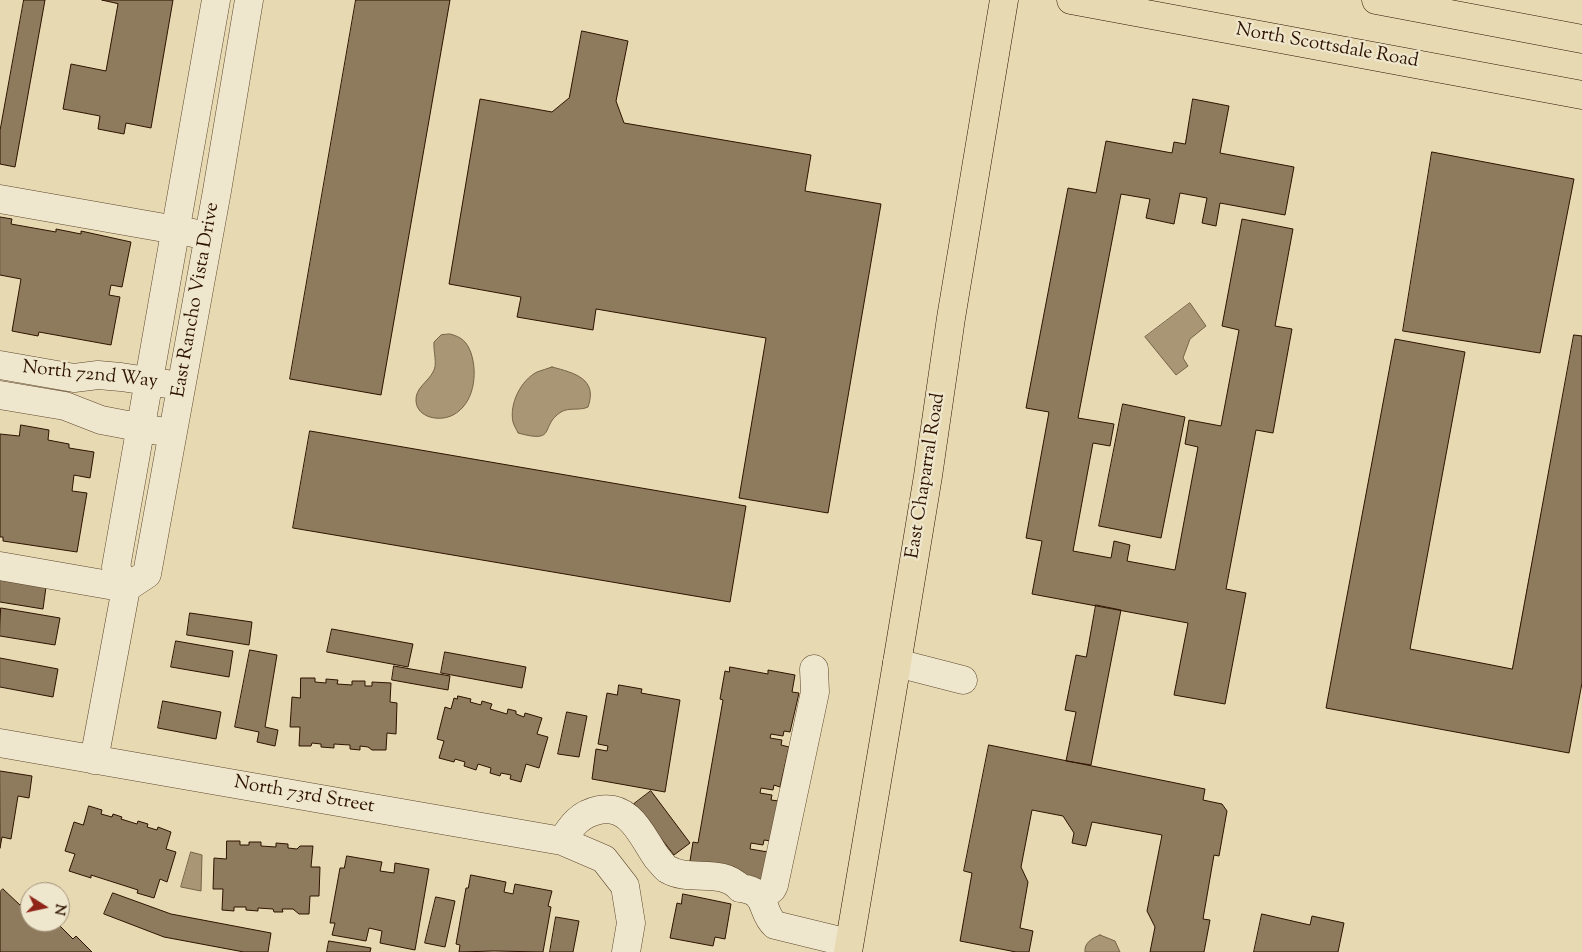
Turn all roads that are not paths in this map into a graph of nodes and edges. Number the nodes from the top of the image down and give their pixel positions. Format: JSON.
{"nodes":[{"id":1,"x":216,"y":0,"type":"edge"},
{"id":2,"x":249,"y":0,"type":"edge"},
{"id":3,"x":1004,"y":0,"type":"edge"},
{"id":4,"x":1071,"y":0,"type":"edge"},
{"id":5,"x":1376,"y":0,"type":"edge"},
{"id":6,"x":1582,"y":39,"type":"edge"},
{"id":7,"x":1582,"y":95,"type":"edge"},
{"id":8,"x":0,"y":199,"type":"edge"},
{"id":9,"x":176,"y":230,"type":"junction"},
{"id":10,"x":208,"y":236,"type":"junction"},
{"id":11,"x":0,"y":365,"type":"edge"},
{"id":12,"x":148,"y":381,"type":"junction"},
{"id":13,"x":181,"y":387,"type":"junction"},
{"id":14,"x":0,"y":395,"type":"edge"},
{"id":15,"x":140,"y":427,"type":"junction"},
{"id":16,"x":172,"y":433,"type":"junction"},
{"id":17,"x":0,"y":566,"type":"edge"},
{"id":18,"x":126,"y":588,"type":"junction"},
{"id":19,"x":897,"y":663,"type":"junction"},
{"id":20,"x":814,"y":669,"type":"dead end"},
{"id":21,"x":963,"y":680,"type":"dead end"},
{"id":22,"x":0,"y":743,"type":"edge"},
{"id":23,"x":94,"y":760,"type":"junction"},
{"id":24,"x":562,"y":840,"type":"junction"},
{"id":25,"x":750,"y":893,"type":"junction"},
{"id":26,"x":849,"y":948,"type":"edge"},
{"id":27,"x":626,"y":952,"type":"edge"}],
"edges":[{"from":1,"to":9,"type":"street","name":"East Rancho Vista Drive"},
{"from":2,"to":10,"type":"street","name":"East Rancho Vista Drive"},
{"from":3,"to":19,"type":"main road","name":"East Chaparral Road"},
{"from":4,"to":7,"type":"main road","name":"North Scottsdale Road"},
{"from":5,"to":6,"type":"main road"},
{"from":8,"to":9,"type":"street"},
{"from":9,"to":10,"type":"street"},
{"from":9,"to":12,"type":"street","name":"East Rancho Vista Drive"},
{"from":10,"to":13,"type":"street","name":"East Rancho Vista Drive"},
{"from":11,"to":12,"type":"street","name":"North 72nd Way"},
{"from":12,"to":13,"type":"street","name":"North 72nd Way"},
{"from":12,"to":15,"type":"street","name":"East Rancho Vista Drive"},
{"from":13,"to":16,"type":"street","name":"East Rancho Vista Drive"},
{"from":14,"to":15,"type":"street","name":"North 72nd Way"},
{"from":15,"to":16,"type":"street","name":"North 72nd Way"},
{"from":15,"to":18,"type":"street","name":"East Rancho Vista Drive"},
{"from":16,"to":18,"type":"street","name":"East Rancho Vista Drive"},
{"from":17,"to":18,"type":"street"},
{"from":18,"to":23,"type":"street"},
{"from":19,"to":21,"type":"street"},
{"from":19,"to":26,"type":"main road","name":"East Chaparral Road"},
{"from":20,"to":25,"type":"street"},
{"from":22,"to":23,"type":"street","name":"North 73rd Street"},
{"from":23,"to":24,"type":"street","name":"North 73rd Street"},
{"from":24,"to":25,"type":"street"},
{"from":24,"to":27,"type":"street","name":"North 73rd Street"},
{"from":25,"to":26,"type":"street"}]}
